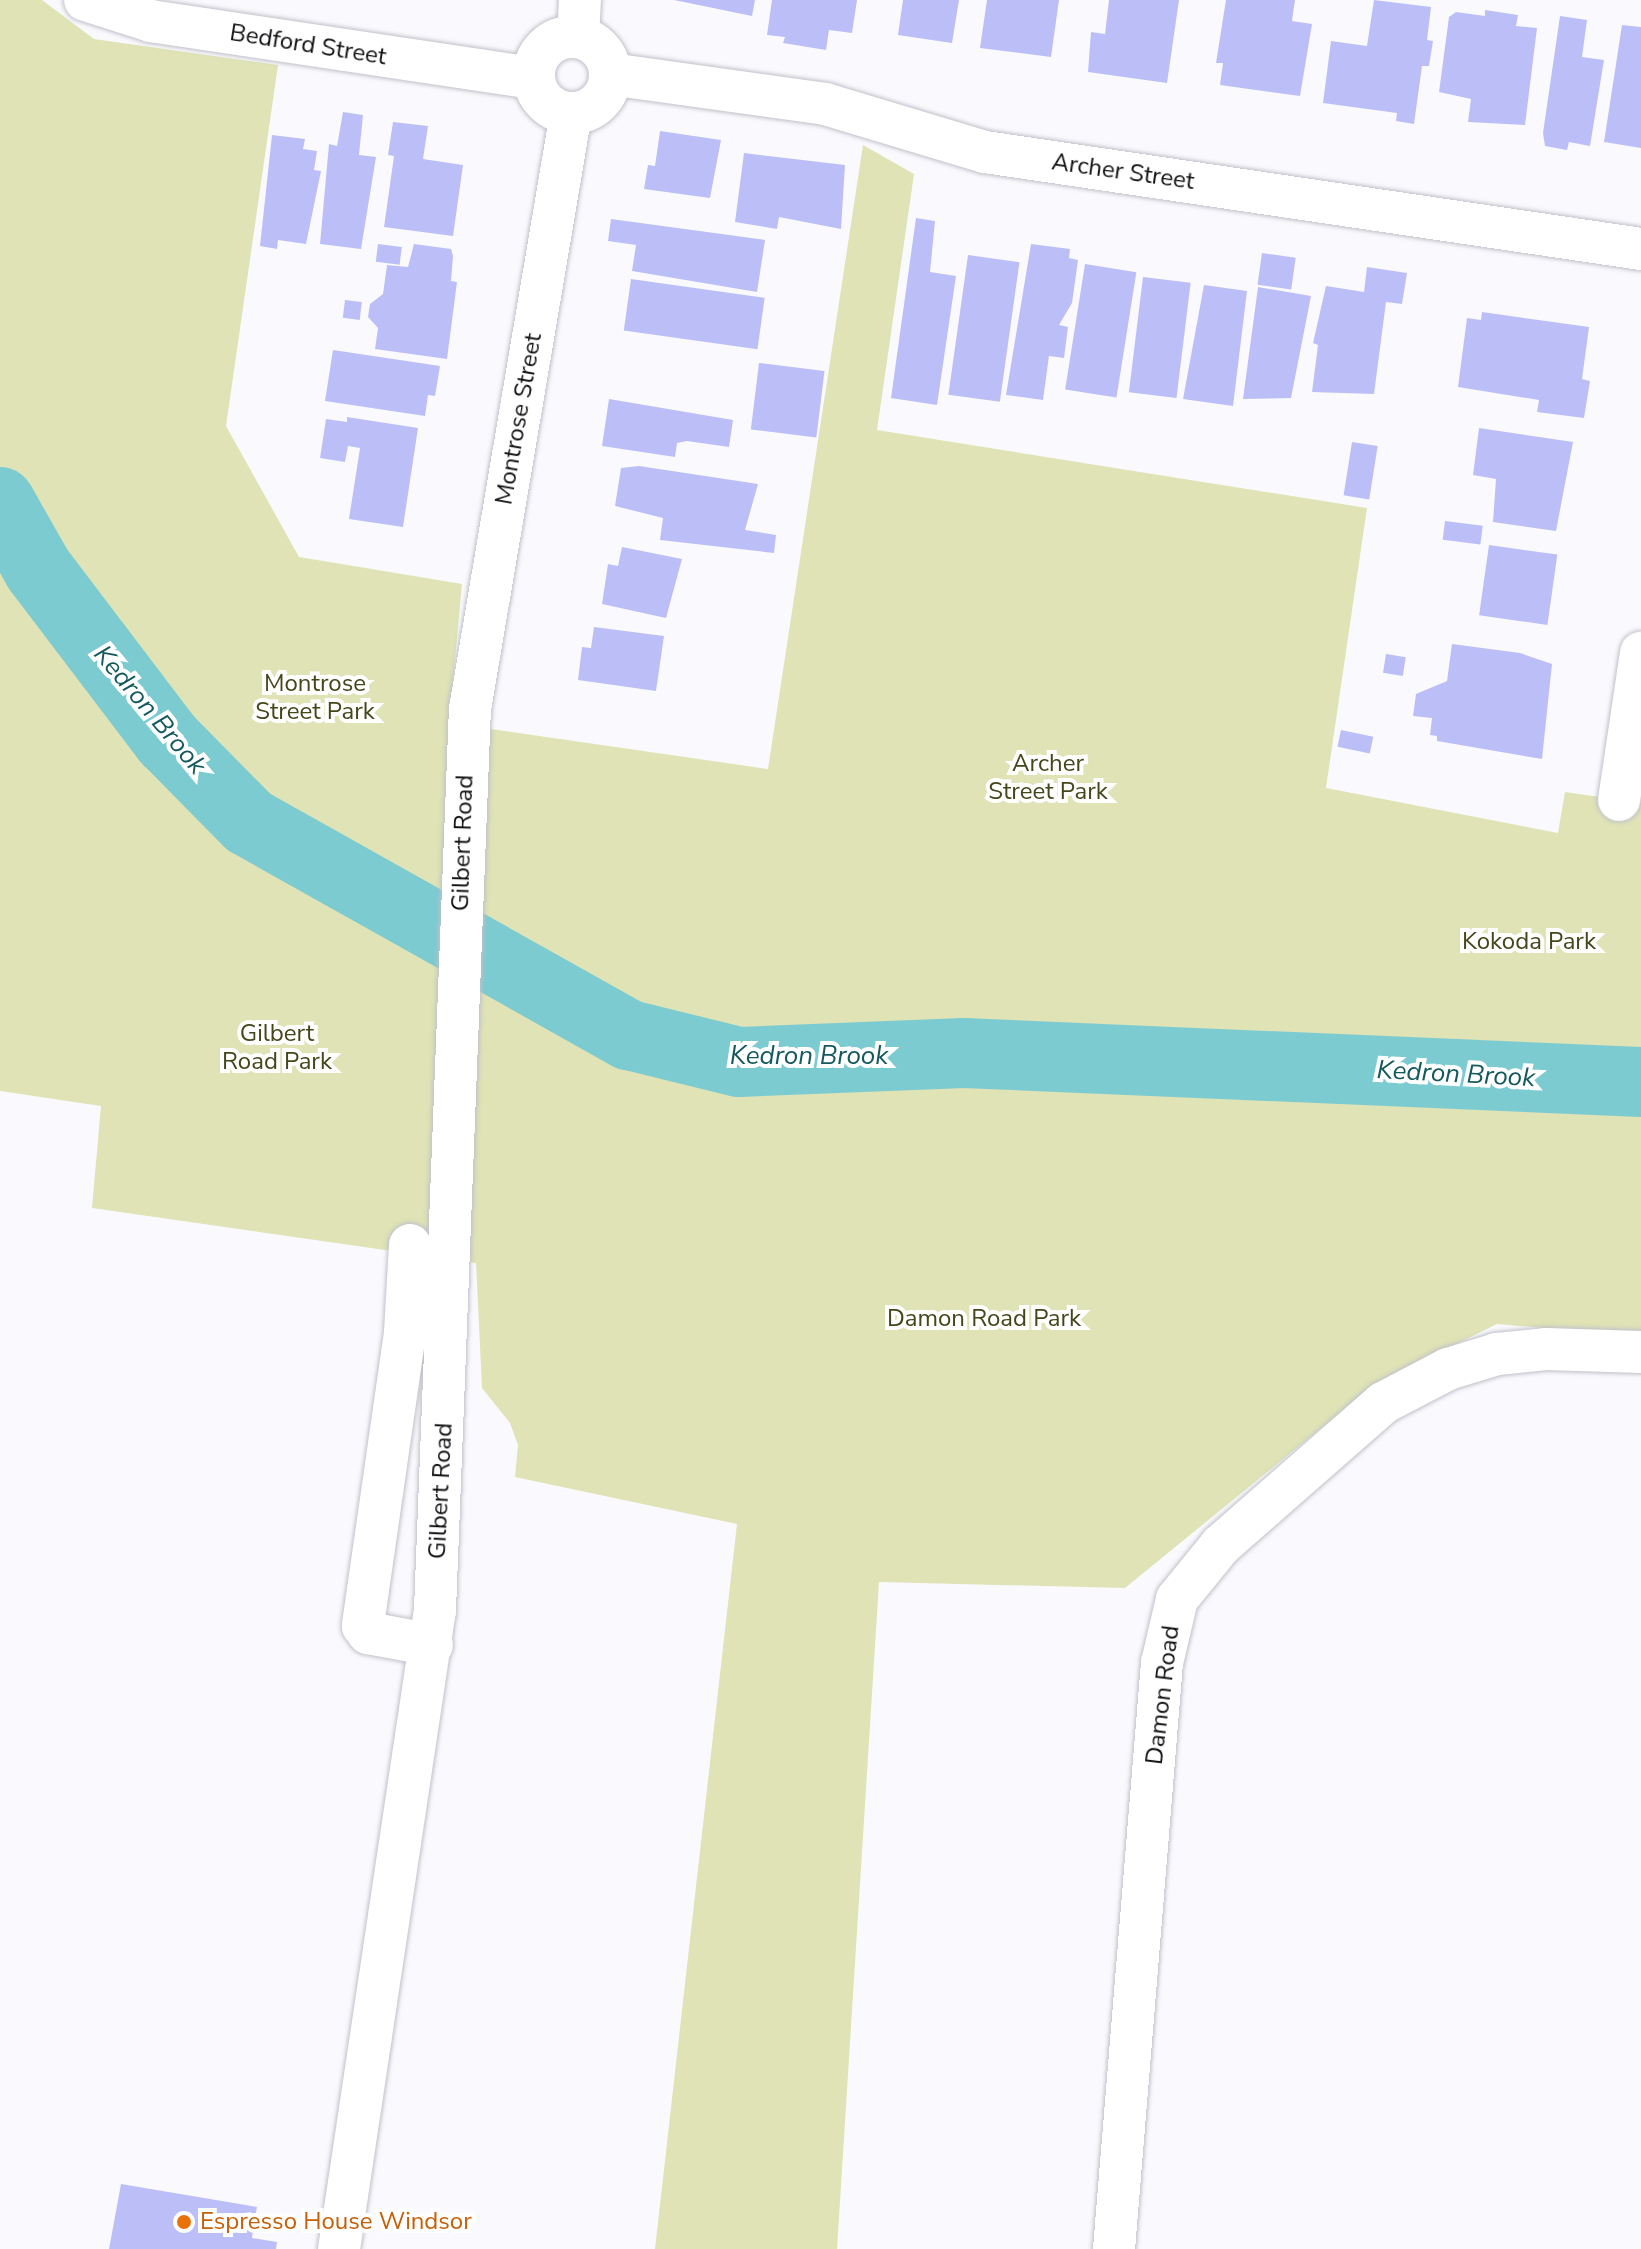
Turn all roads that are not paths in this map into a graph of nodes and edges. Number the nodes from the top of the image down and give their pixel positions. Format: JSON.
{"nodes":[{"id":1,"x":85,"y":0,"type":"edge"},
{"id":2,"x":579,"y":18,"type":"edge"},
{"id":3,"x":610,"y":74,"type":"junction"},
{"id":4,"x":534,"y":78,"type":"junction"},
{"id":5,"x":571,"y":113,"type":"junction"},
{"id":6,"x":1641,"y":249,"type":"edge"},
{"id":7,"x":1641,"y":653,"type":"edge"},
{"id":8,"x":468,"y":726,"type":"joint"},
{"id":9,"x":1619,"y":800,"type":"dead end"},
{"id":10,"x":410,"y":1245,"type":"dead end"},
{"id":11,"x":1641,"y":1352,"type":"edge"},
{"id":12,"x":432,"y":1645,"type":"junction"},
{"id":13,"x":339,"y":2249,"type":"edge"},
{"id":14,"x":1114,"y":2249,"type":"edge"}],
"edges":[{"from":1,"to":4,"type":"street","name":"Bedford Street"},
{"from":2,"to":3,"type":"street"},
{"from":2,"to":4,"type":"street"},
{"from":3,"to":5,"type":"street"},
{"from":3,"to":6,"type":"street","name":"Archer Street"},
{"from":4,"to":5,"type":"street"},
{"from":5,"to":8,"type":"street","name":"Montrose Street"},
{"from":7,"to":9,"type":"street"},
{"from":8,"to":12,"type":"street","name":"Gilbert Road"},
{"from":10,"to":12,"type":"street"},
{"from":11,"to":14,"type":"street","name":"Damon Road"},
{"from":12,"to":13,"type":"street","name":"Gilbert Road"}]}
